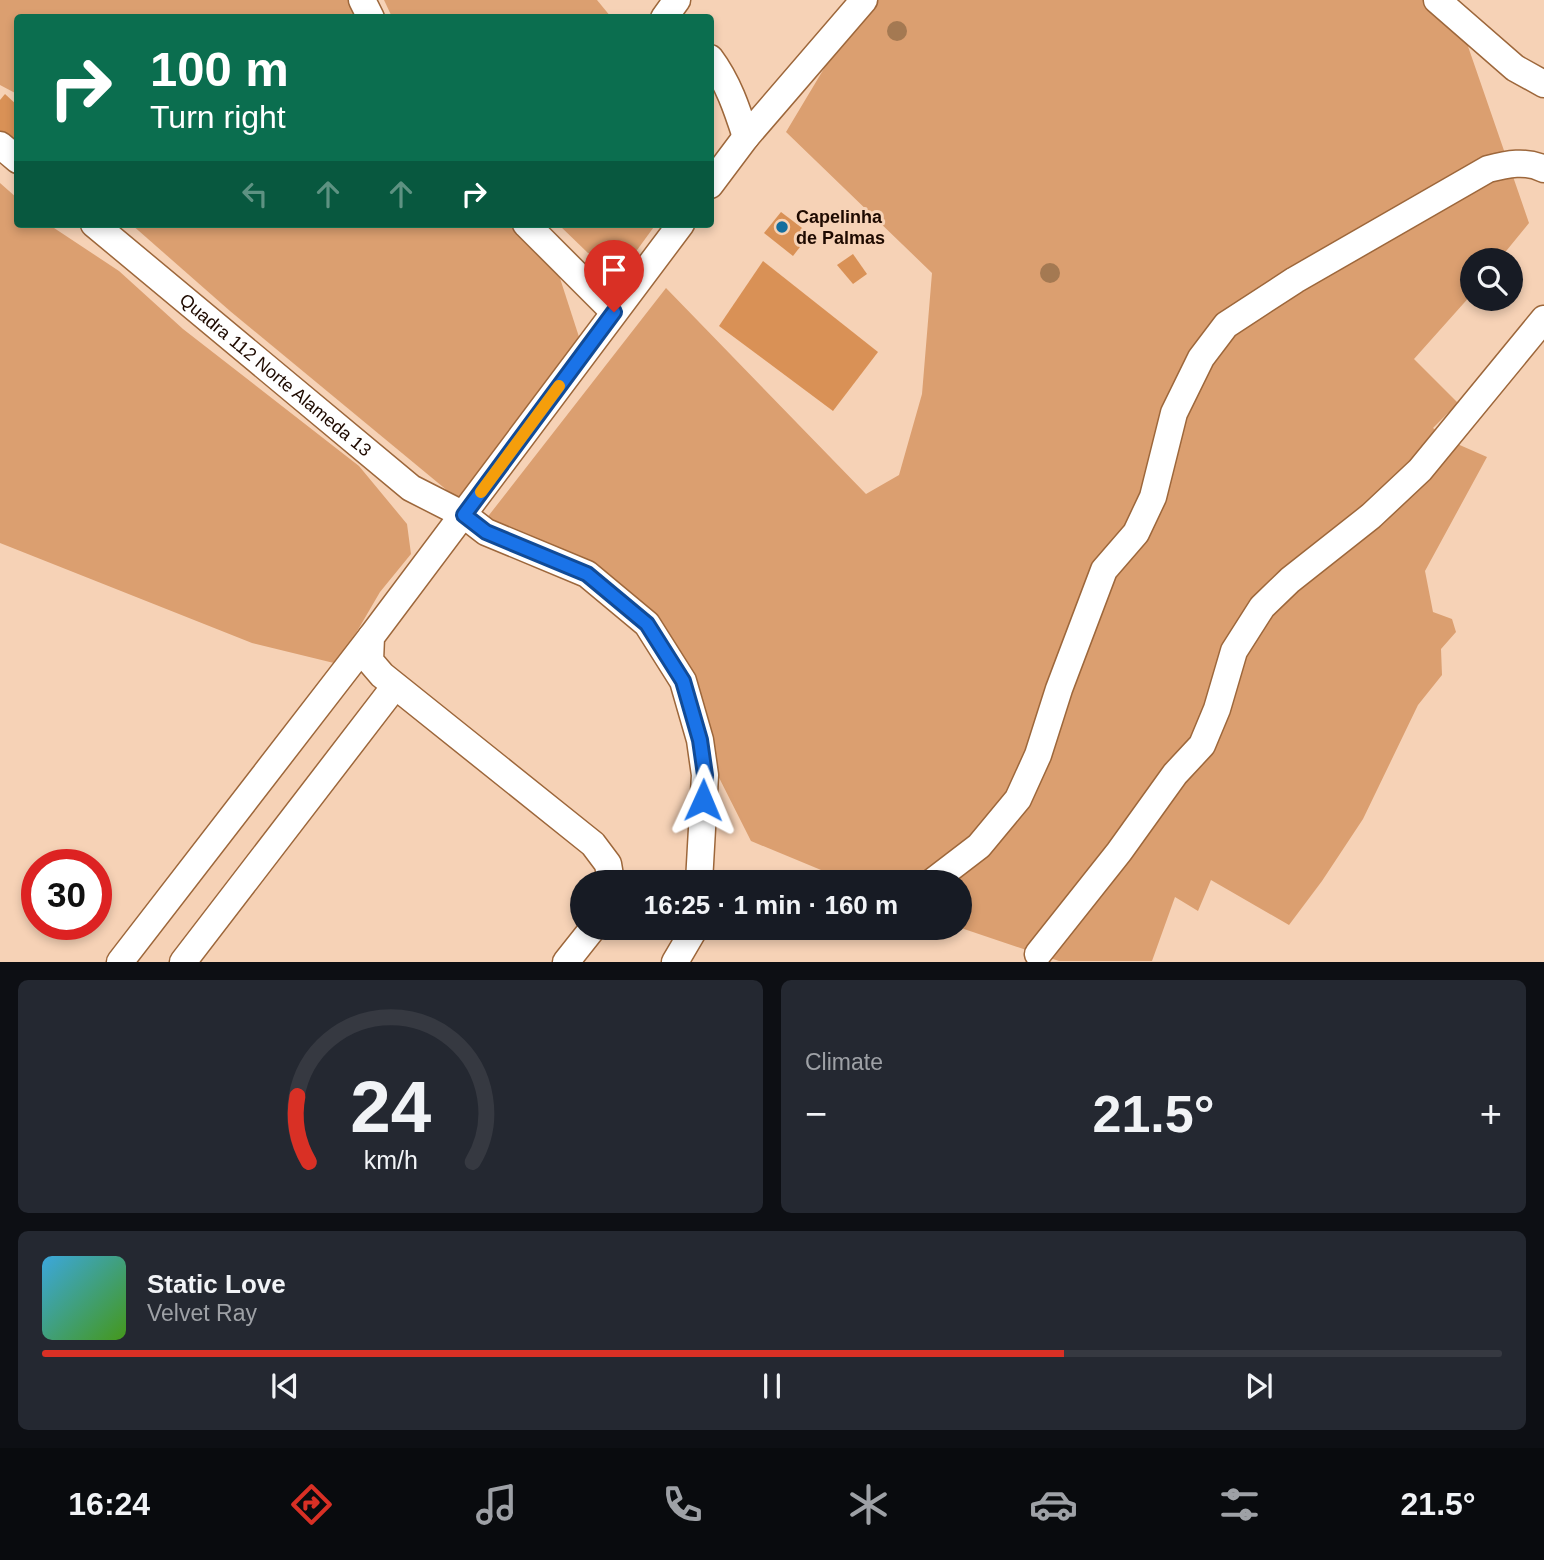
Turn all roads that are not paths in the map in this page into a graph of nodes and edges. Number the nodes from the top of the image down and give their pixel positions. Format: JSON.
{"nodes":[{"id":1,"x":864,"y":0,"type":"edge"},
{"id":2,"x":1437,"y":0,"type":"edge"},
{"id":3,"x":714,"y":63,"type":"edge"},
{"id":4,"x":1544,"y":84,"type":"edge"},
{"id":5,"x":746,"y":137,"type":"junction"},
{"id":6,"x":0,"y":145,"type":"edge"},
{"id":7,"x":14,"y":157,"type":"edge"},
{"id":8,"x":1544,"y":169,"type":"edge"},
{"id":9,"x":714,"y":179,"type":"edge"},
{"id":10,"x":99,"y":228,"type":"edge"},
{"id":11,"x":530,"y":228,"type":"edge"},
{"id":12,"x":678,"y":228,"type":"edge"},
{"id":13,"x":614,"y":312,"type":"junction"},
{"id":14,"x":1544,"y":319,"type":"edge"},
{"id":15,"x":464,"y":515,"type":"junction"},
{"id":16,"x":371,"y":637,"type":"junction"},
{"id":17,"x":395,"y":685,"type":"junction"},
{"id":18,"x":609,"y":870,"type":"edge"},
{"id":19,"x":700,"y":870,"type":"edge"},
{"id":20,"x":948,"y":870,"type":"edge"},
{"id":21,"x":583,"y":940,"type":"edge"},
{"id":22,"x":688,"y":940,"type":"edge"},
{"id":23,"x":1038,"y":954,"type":"dead end"},
{"id":24,"x":120,"y":961,"type":"edge"},
{"id":25,"x":183,"y":961,"type":"edge"},
{"id":26,"x":566,"y":961,"type":"edge"},
{"id":27,"x":675,"y":961,"type":"edge"}],
"edges":[{"from":1,"to":5,"type":"street"},
{"from":2,"to":4,"type":"street"},
{"from":3,"to":5,"type":"street"},
{"from":5,"to":9,"type":"street"},
{"from":6,"to":7,"type":"street"},
{"from":8,"to":20,"type":"street"},
{"from":10,"to":15,"type":"street","name":"Quadra 112 Norte Alameda 13"},
{"from":11,"to":13,"type":"street"},
{"from":12,"to":13,"type":"street"},
{"from":13,"to":15,"type":"street"},
{"from":14,"to":23,"type":"street"},
{"from":15,"to":16,"type":"street"},
{"from":15,"to":19,"type":"street","name":"Quadra 112 Norte Alameda 13"},
{"from":16,"to":17,"type":"street"},
{"from":16,"to":24,"type":"street"},
{"from":17,"to":18,"type":"street"},
{"from":17,"to":25,"type":"street"},
{"from":21,"to":26,"type":"street"},
{"from":22,"to":27,"type":"street"}]}
